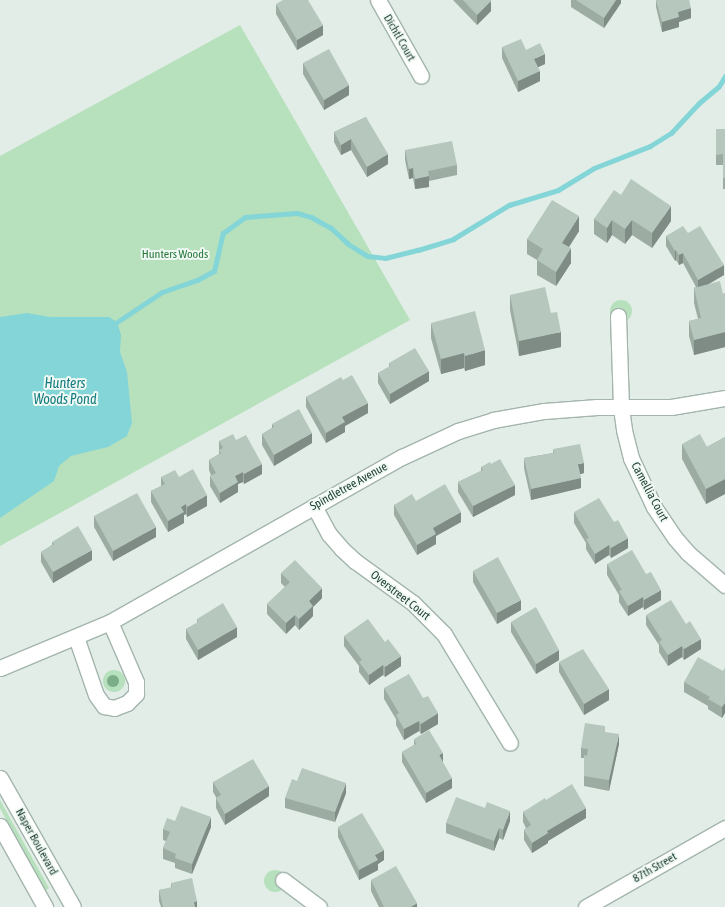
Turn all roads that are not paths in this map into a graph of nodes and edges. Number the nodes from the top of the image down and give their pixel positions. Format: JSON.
{"nodes":[{"id":1,"x":378,"y":0,"type":"edge"},
{"id":2,"x":421,"y":76,"type":"dead end"},
{"id":3,"x":618,"y":316,"type":"dead end"},
{"id":4,"x":725,"y":398,"type":"edge"},
{"id":5,"x":621,"y":408,"type":"junction"},
{"id":6,"x":314,"y":506,"type":"junction"},
{"id":7,"x":725,"y":585,"type":"edge"},
{"id":8,"x":110,"y":622,"type":"junction"},
{"id":9,"x":76,"y":637,"type":"junction"},
{"id":10,"x":0,"y":668,"type":"edge"},
{"id":11,"x":510,"y":743,"type":"dead end"},
{"id":12,"x":0,"y":778,"type":"edge"},
{"id":13,"x":0,"y":826,"type":"edge"},
{"id":14,"x":725,"y":828,"type":"edge"},
{"id":15,"x":283,"y":880,"type":"dead end"},
{"id":16,"x":44,"y":907,"type":"edge"},
{"id":17,"x":73,"y":907,"type":"edge"},
{"id":18,"x":319,"y":907,"type":"edge"},
{"id":19,"x":586,"y":907,"type":"edge"}],
"edges":[{"from":1,"to":2,"type":"street","name":"Dichtl Court"},
{"from":3,"to":5,"type":"street","name":"Camellia Court"},
{"from":4,"to":5,"type":"street","name":"Spindletree Avenue"},
{"from":5,"to":6,"type":"street","name":"Spindletree Avenue"},
{"from":5,"to":7,"type":"street","name":"Camellia Court"},
{"from":6,"to":8,"type":"street","name":"Spindletree Avenue"},
{"from":6,"to":11,"type":"street","name":"Overstreet Court"},
{"from":8,"to":9,"type":"street","name":"Spindletree Avenue"},
{"from":8,"to":9,"type":"street"},
{"from":9,"to":10,"type":"street","name":"Spindletree Avenue"},
{"from":12,"to":17,"type":"street","name":"Naper Boulevard"},
{"from":13,"to":16,"type":"street","name":"Naper Boulevard"},
{"from":14,"to":19,"type":"street","name":"87th Street"},
{"from":15,"to":18,"type":"street"}]}
